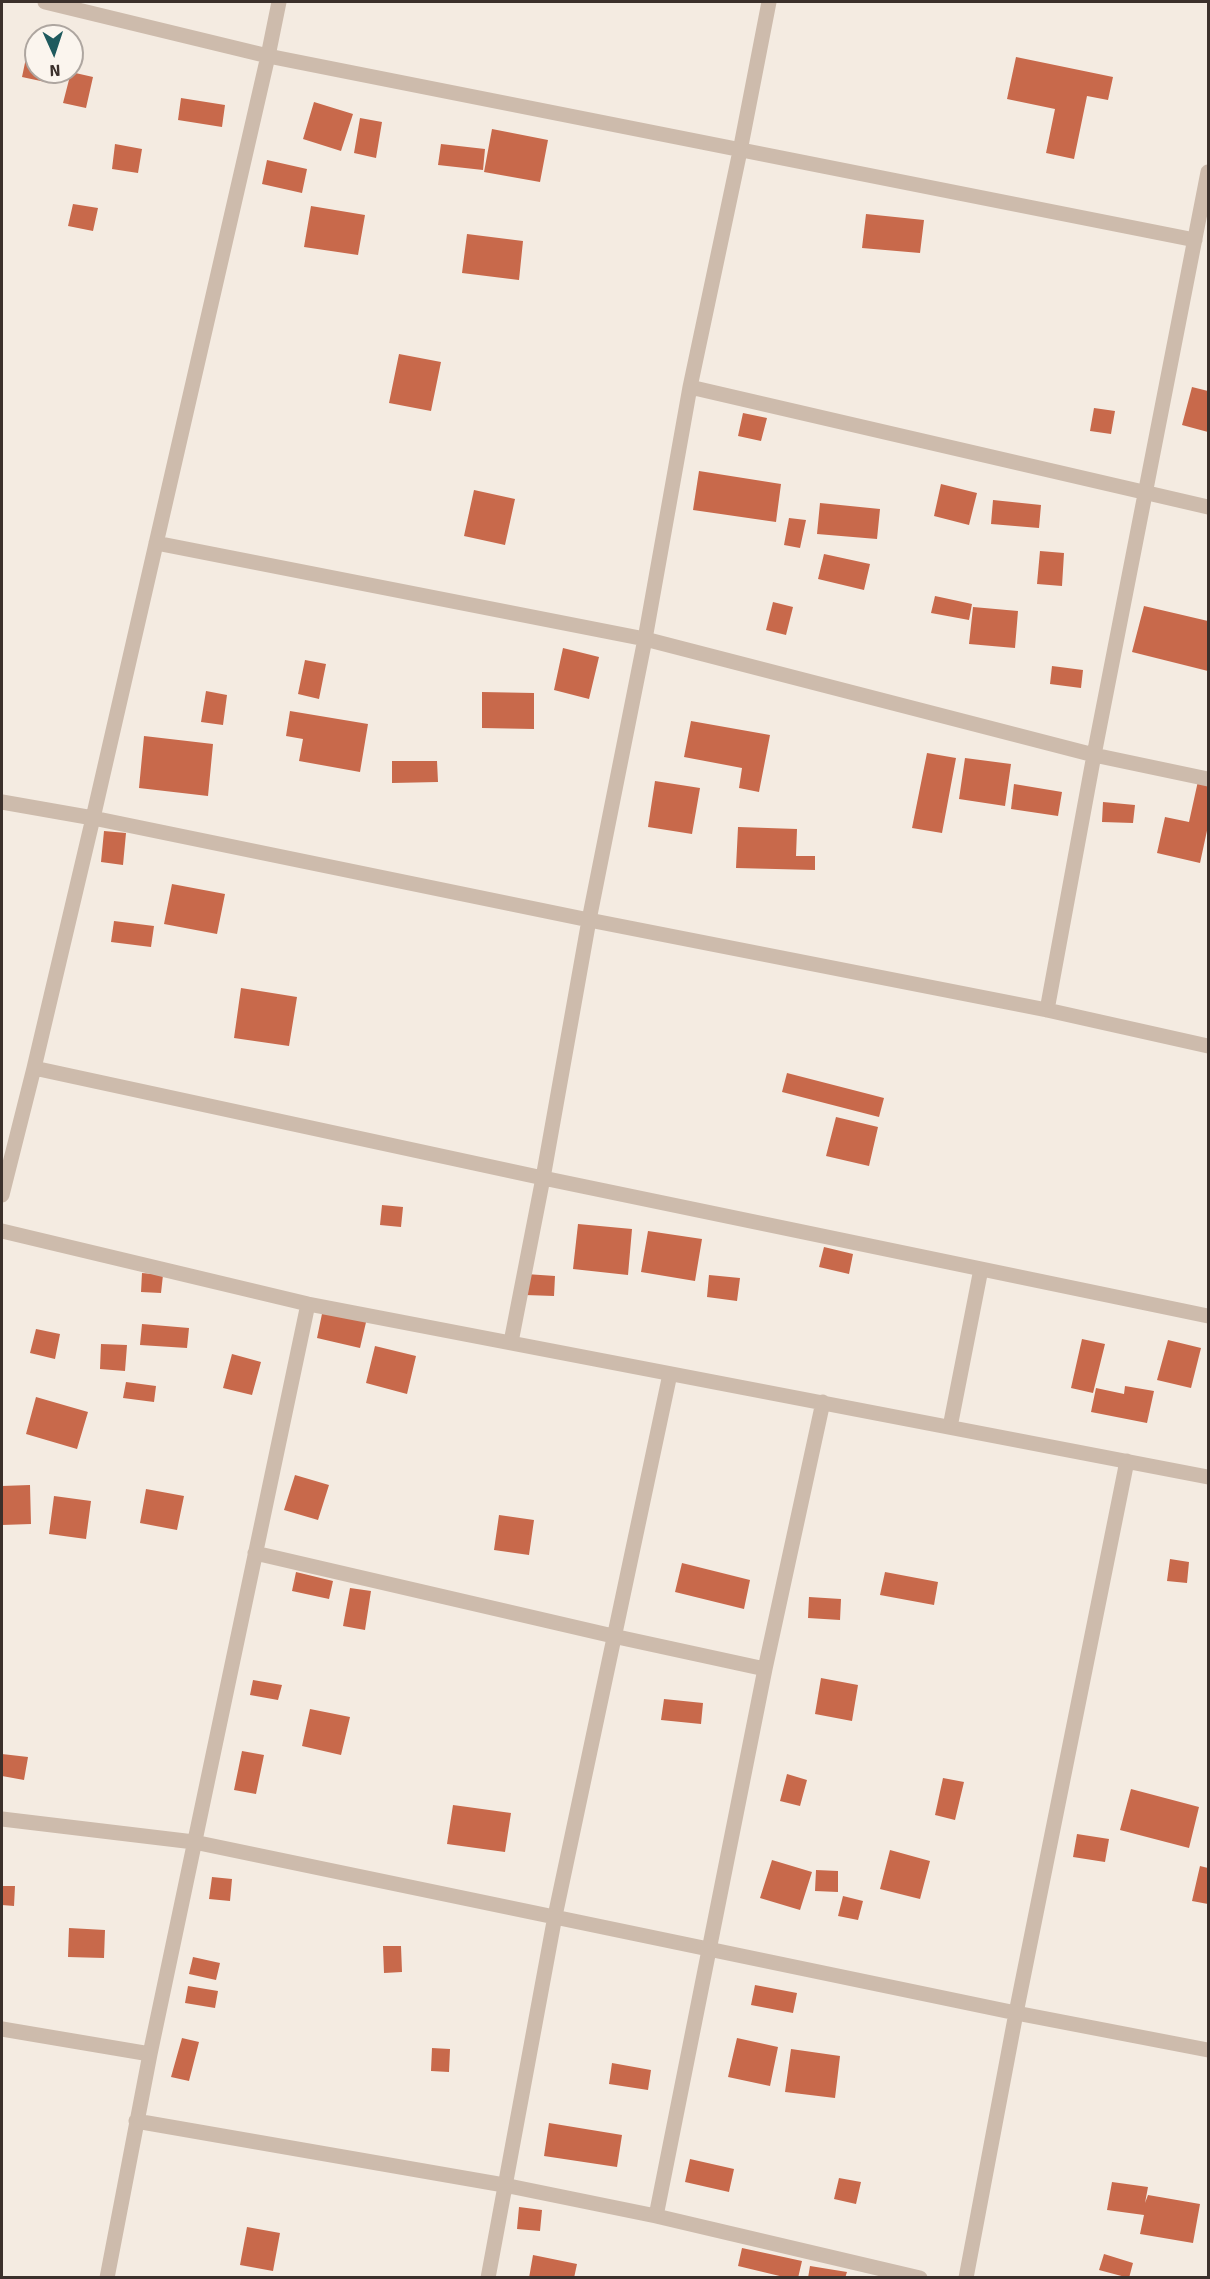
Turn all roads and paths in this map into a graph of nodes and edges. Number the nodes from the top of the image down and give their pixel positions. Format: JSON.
{"nodes":[{"id":1,"x":45,"y":2,"type":"edge"},
{"id":2,"x":279,"y":2,"type":"edge"},
{"id":3,"x":769,"y":2,"type":"edge"},
{"id":4,"x":268,"y":56,"type":"junction"},
{"id":5,"x":740,"y":151,"type":"junction"},
{"id":6,"x":1209,"y":172,"type":"edge"},
{"id":7,"x":1194,"y":240,"type":"junction"},
{"id":8,"x":690,"y":387,"type":"junction"},
{"id":9,"x":1146,"y":493,"type":"junction"},
{"id":10,"x":1209,"y":507,"type":"edge"},
{"id":11,"x":156,"y":543,"type":"junction"},
{"id":12,"x":645,"y":639,"type":"junction"},
{"id":13,"x":1094,"y":755,"type":"junction"},
{"id":14,"x":1209,"y":779,"type":"edge"},
{"id":15,"x":2,"y":802,"type":"edge"},
{"id":16,"x":93,"y":818,"type":"junction"},
{"id":17,"x":589,"y":920,"type":"junction"},
{"id":18,"x":1047,"y":1010,"type":"junction"},
{"id":19,"x":1209,"y":1046,"type":"edge"},
{"id":20,"x":34,"y":1068,"type":"junction"},
{"id":21,"x":543,"y":1178,"type":"junction"},
{"id":22,"x":2,"y":1195,"type":"edge"},
{"id":23,"x":2,"y":1231,"type":"edge"},
{"id":24,"x":981,"y":1269,"type":"junction"},
{"id":25,"x":308,"y":1304,"type":"junction"},
{"id":26,"x":1209,"y":1316,"type":"edge"},
{"id":27,"x":511,"y":1342,"type":"junction"},
{"id":28,"x":670,"y":1374,"type":"junction"},
{"id":29,"x":823,"y":1402,"type":"junction"},
{"id":30,"x":950,"y":1427,"type":"junction"},
{"id":31,"x":1127,"y":1461,"type":"junction"},
{"id":32,"x":1209,"y":1477,"type":"edge"},
{"id":33,"x":255,"y":1553,"type":"junction"},
{"id":34,"x":613,"y":1636,"type":"junction"},
{"id":35,"x":765,"y":1669,"type":"junction"},
{"id":36,"x":2,"y":1819,"type":"edge"},
{"id":37,"x":194,"y":1842,"type":"junction"},
{"id":38,"x":555,"y":1916,"type":"junction"},
{"id":39,"x":710,"y":1948,"type":"junction"},
{"id":40,"x":1016,"y":2013,"type":"junction"},
{"id":41,"x":2,"y":2029,"type":"edge"},
{"id":42,"x":1209,"y":2050,"type":"edge"},
{"id":43,"x":150,"y":2054,"type":"junction"},
{"id":44,"x":136,"y":2121,"type":"junction"},
{"id":45,"x":504,"y":2185,"type":"junction"},
{"id":46,"x":656,"y":2216,"type":"junction"},
{"id":47,"x":107,"y":2277,"type":"edge"},
{"id":48,"x":488,"y":2277,"type":"edge"},
{"id":49,"x":920,"y":2277,"type":"edge"},
{"id":50,"x":966,"y":2277,"type":"edge"}],
"edges":[{"from":1,"to":4,"type":"street"},
{"from":2,"to":4,"type":"street"},
{"from":3,"to":5,"type":"street"},
{"from":4,"to":5,"type":"street"},
{"from":4,"to":11,"type":"street"},
{"from":5,"to":7,"type":"street"},
{"from":5,"to":8,"type":"street"},
{"from":6,"to":7,"type":"street"},
{"from":7,"to":9,"type":"street"},
{"from":8,"to":9,"type":"street"},
{"from":8,"to":12,"type":"street"},
{"from":9,"to":10,"type":"street"},
{"from":9,"to":13,"type":"street"},
{"from":11,"to":12,"type":"street"},
{"from":11,"to":16,"type":"street"},
{"from":12,"to":13,"type":"street"},
{"from":12,"to":17,"type":"street"},
{"from":13,"to":14,"type":"street"},
{"from":13,"to":18,"type":"street"},
{"from":15,"to":16,"type":"street"},
{"from":16,"to":17,"type":"street"},
{"from":16,"to":20,"type":"street"},
{"from":17,"to":18,"type":"street"},
{"from":17,"to":21,"type":"street"},
{"from":18,"to":19,"type":"street"},
{"from":20,"to":21,"type":"street"},
{"from":20,"to":22,"type":"street"},
{"from":21,"to":24,"type":"street"},
{"from":21,"to":27,"type":"street"},
{"from":23,"to":25,"type":"street"},
{"from":24,"to":26,"type":"street"},
{"from":24,"to":30,"type":"street"},
{"from":25,"to":27,"type":"street"},
{"from":25,"to":33,"type":"street"},
{"from":27,"to":28,"type":"street"},
{"from":28,"to":29,"type":"street"},
{"from":28,"to":34,"type":"street"},
{"from":29,"to":30,"type":"street"},
{"from":29,"to":35,"type":"street"},
{"from":30,"to":31,"type":"street"},
{"from":31,"to":32,"type":"street"},
{"from":31,"to":40,"type":"street"},
{"from":33,"to":34,"type":"street"},
{"from":33,"to":37,"type":"street"},
{"from":34,"to":35,"type":"street"},
{"from":34,"to":38,"type":"street"},
{"from":35,"to":39,"type":"street"},
{"from":36,"to":37,"type":"street"},
{"from":37,"to":38,"type":"street"},
{"from":37,"to":43,"type":"street"},
{"from":38,"to":39,"type":"street"},
{"from":38,"to":45,"type":"street"},
{"from":39,"to":40,"type":"street"},
{"from":39,"to":46,"type":"street"},
{"from":40,"to":42,"type":"street"},
{"from":40,"to":50,"type":"street"},
{"from":41,"to":43,"type":"street"},
{"from":43,"to":44,"type":"street"},
{"from":44,"to":45,"type":"street"},
{"from":44,"to":47,"type":"street"},
{"from":45,"to":46,"type":"street"},
{"from":45,"to":48,"type":"street"},
{"from":46,"to":49,"type":"street"}]}
